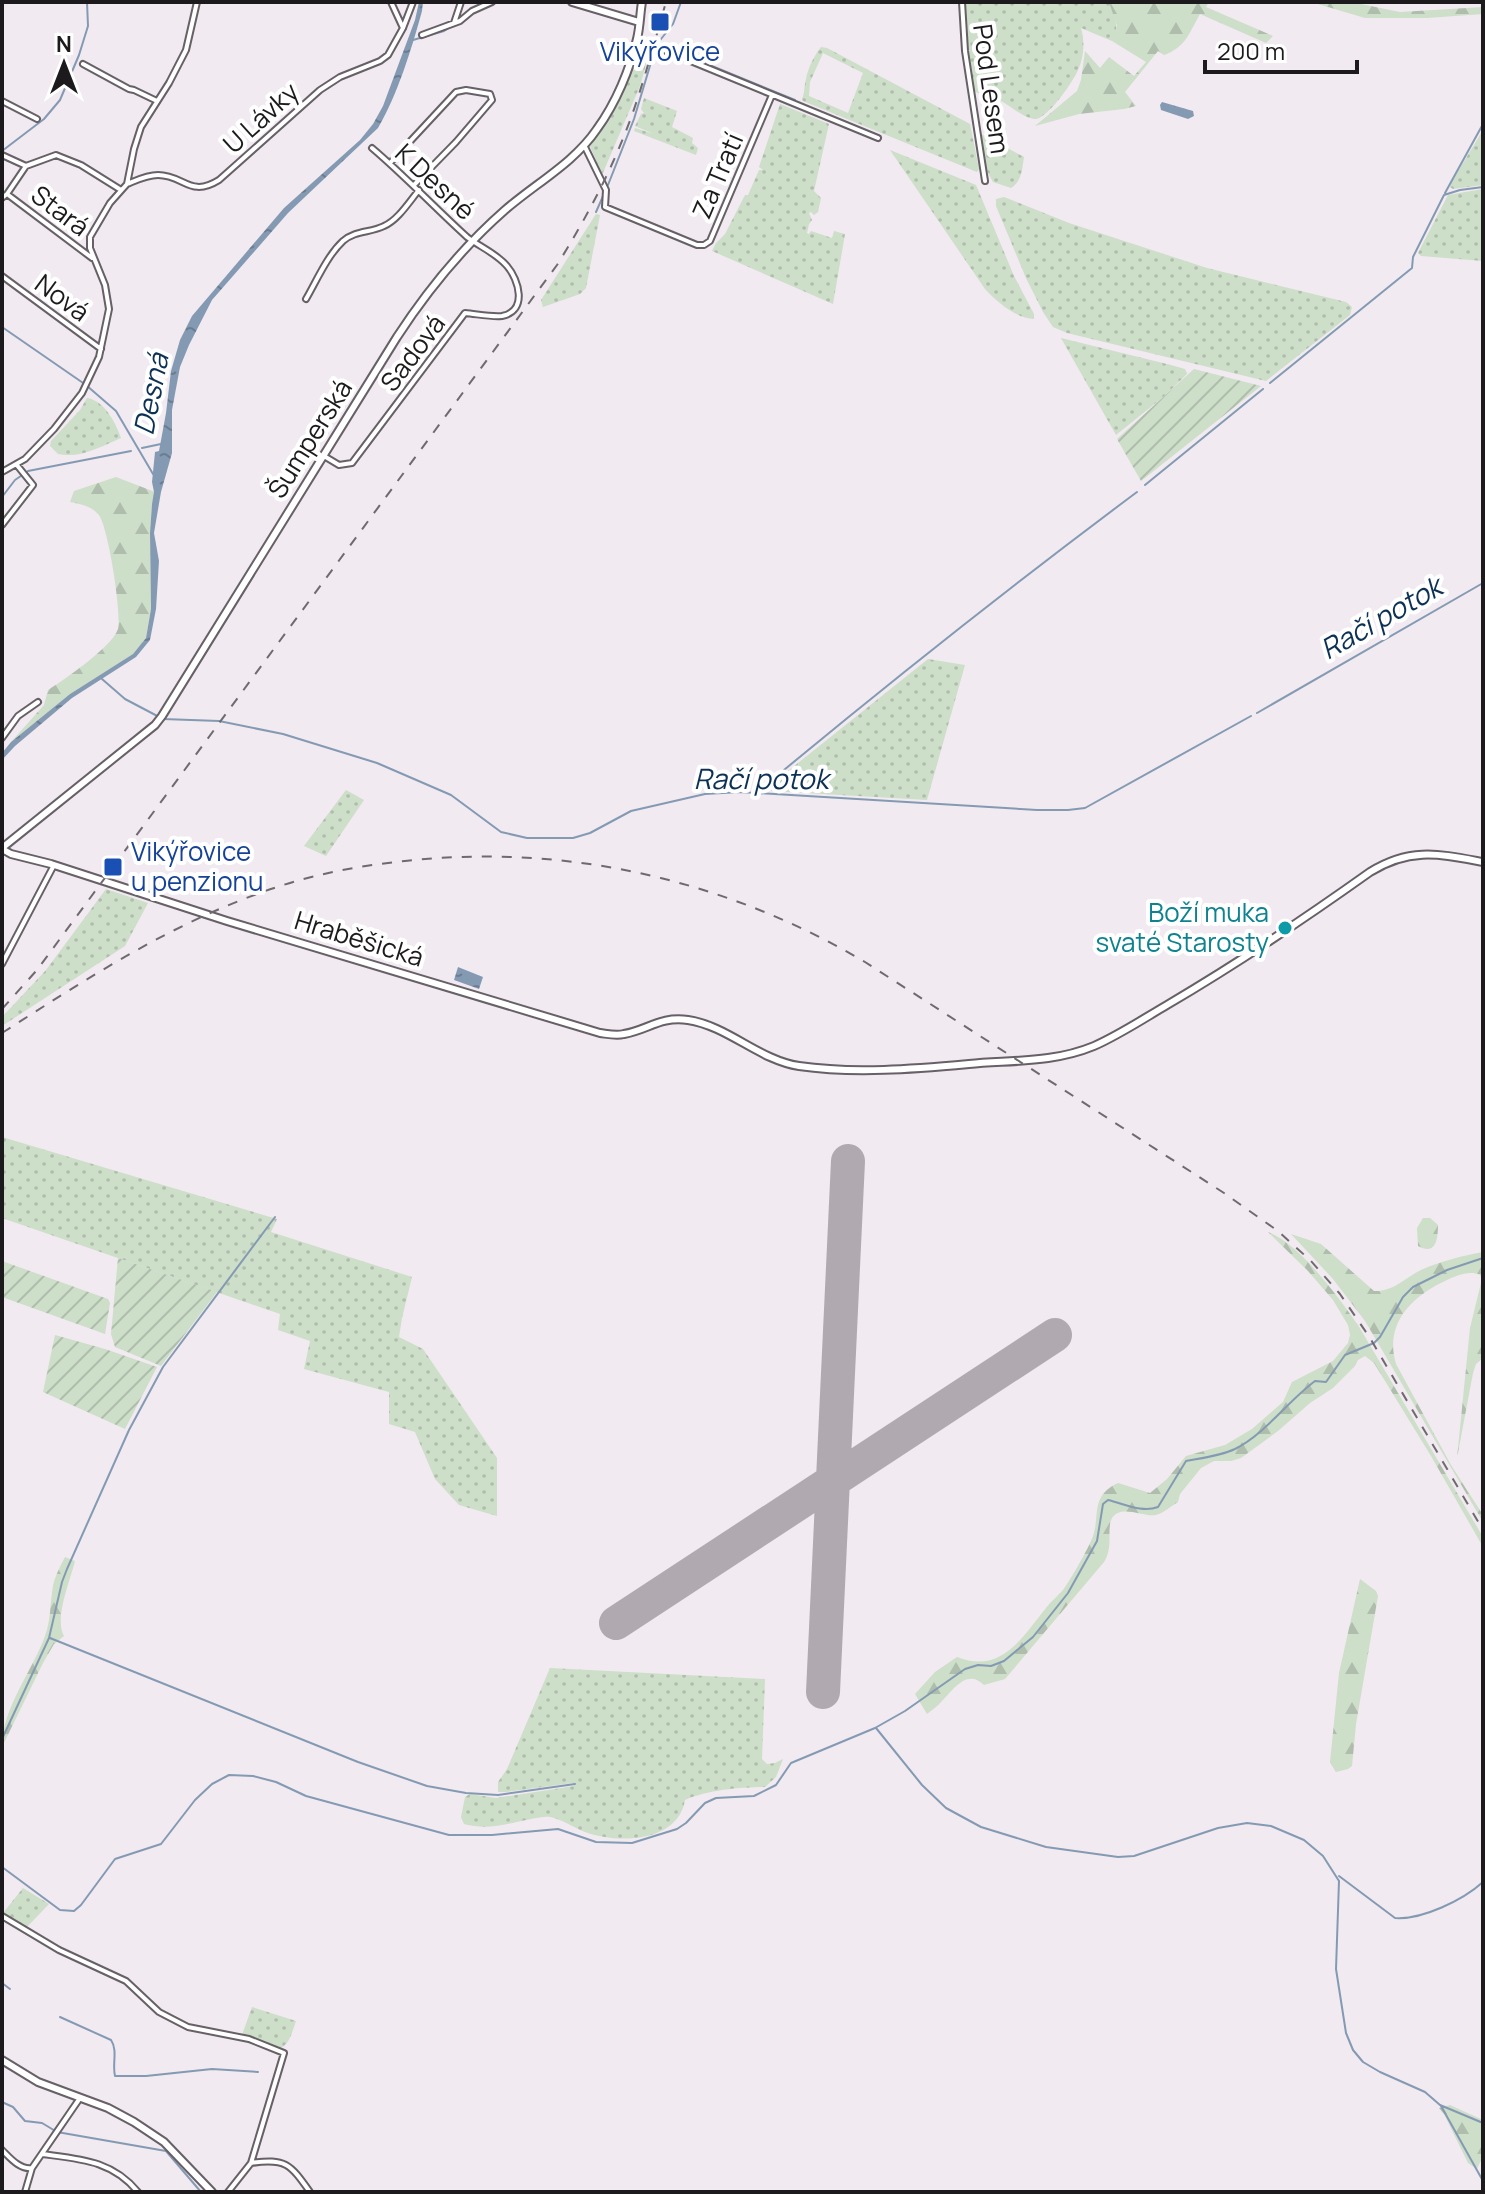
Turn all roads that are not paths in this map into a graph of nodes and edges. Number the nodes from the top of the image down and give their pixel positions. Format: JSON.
{"nodes":[{"id":1,"x":197,"y":2,"type":"edge"},
{"id":2,"x":391,"y":2,"type":"edge"},
{"id":3,"x":413,"y":2,"type":"edge"},
{"id":4,"x":461,"y":2,"type":"edge"},
{"id":5,"x":492,"y":2,"type":"edge"},
{"id":6,"x":572,"y":2,"type":"edge"},
{"id":7,"x":642,"y":2,"type":"edge"},
{"id":8,"x":962,"y":2,"type":"edge"},
{"id":9,"x":456,"y":22,"type":"junction"},
{"id":10,"x":639,"y":22,"type":"junction"},
{"id":11,"x":403,"y":28,"type":"junction"},
{"id":12,"x":422,"y":35,"type":"dead end"},
{"id":13,"x":637,"y":39,"type":"junction"},
{"id":14,"x":83,"y":64,"type":"dead end"},
{"id":15,"x":772,"y":95,"type":"junction"},
{"id":16,"x":2,"y":101,"type":"edge"},
{"id":17,"x":157,"y":101,"type":"junction"},
{"id":18,"x":37,"y":119,"type":"dead end"},
{"id":19,"x":878,"y":138,"type":"dead end"},
{"id":20,"x":584,"y":145,"type":"junction"},
{"id":21,"x":372,"y":148,"type":"dead end"},
{"id":22,"x":2,"y":155,"type":"edge"},
{"id":23,"x":390,"y":163,"type":"junction"},
{"id":24,"x":26,"y":166,"type":"junction"},
{"id":25,"x":985,"y":181,"type":"dead end"},
{"id":26,"x":127,"y":184,"type":"junction"},
{"id":27,"x":414,"y":185,"type":"junction"},
{"id":28,"x":121,"y":190,"type":"junction"},
{"id":29,"x":419,"y":190,"type":"junction"},
{"id":30,"x":4,"y":196,"type":"edge"},
{"id":31,"x":474,"y":242,"type":"junction"},
{"id":32,"x":92,"y":258,"type":"junction"},
{"id":33,"x":2,"y":276,"type":"edge"},
{"id":34,"x":306,"y":299,"type":"dead end"},
{"id":35,"x":101,"y":349,"type":"junction"},
{"id":36,"x":324,"y":456,"type":"junction"},
{"id":37,"x":16,"y":464,"type":"junction"},
{"id":38,"x":2,"y":472,"type":"edge"},
{"id":39,"x":2,"y":525,"type":"edge"},
{"id":40,"x":38,"y":702,"type":"dead end"},
{"id":41,"x":2,"y":738,"type":"edge"},
{"id":42,"x":2,"y":849,"type":"edge"},
{"id":43,"x":1483,"y":862,"type":"edge"},
{"id":44,"x":54,"y":865,"type":"junction"},
{"id":45,"x":2,"y":964,"type":"edge"},
{"id":46,"x":2,"y":1916,"type":"edge"},
{"id":47,"x":2,"y":2060,"type":"edge"},
{"id":48,"x":80,"y":2098,"type":"junction"},
{"id":49,"x":2,"y":2150,"type":"edge"},
{"id":50,"x":42,"y":2154,"type":"junction"},
{"id":51,"x":251,"y":2163,"type":"junction"},
{"id":52,"x":32,"y":2168,"type":"junction"},
{"id":53,"x":25,"y":2192,"type":"edge"},
{"id":54,"x":138,"y":2192,"type":"edge"},
{"id":55,"x":212,"y":2192,"type":"edge"},
{"id":56,"x":228,"y":2192,"type":"edge"},
{"id":57,"x":310,"y":2192,"type":"edge"}],
"edges":[{"from":1,"to":17,"type":"street"},
{"from":2,"to":11,"type":"street"},
{"from":3,"to":11,"type":"street"},
{"from":4,"to":9,"type":"street"},
{"from":5,"to":9,"type":"street"},
{"from":6,"to":10,"type":"street"},
{"from":7,"to":10,"type":"street","name":"Šumperská"},
{"from":8,"to":25,"type":"street","name":"Pod Lesem"},
{"from":9,"to":12,"type":"street"},
{"from":10,"to":13,"type":"street","name":"Šumperská"},
{"from":11,"to":26,"type":"street","name":"U Lávky"},
{"from":13,"to":15,"type":"street"},
{"from":13,"to":20,"type":"street","name":"Šumperská"},
{"from":14,"to":17,"type":"street"},
{"from":15,"to":19,"type":"street"},
{"from":15,"to":20,"type":"street","name":"Za Tratí"},
{"from":16,"to":18,"type":"street"},
{"from":17,"to":26,"type":"street"},
{"from":20,"to":31,"type":"street","name":"Šumperská"},
{"from":21,"to":23,"type":"street","name":"K Desné"},
{"from":22,"to":24,"type":"street"},
{"from":23,"to":27,"type":"street","name":"K Desné"},
{"from":23,"to":27,"type":"street"},
{"from":24,"to":28,"type":"street"},
{"from":24,"to":30,"type":"street","name":"Stará"},
{"from":26,"to":28,"type":"street"},
{"from":27,"to":29,"type":"street","name":"K Desné"},
{"from":28,"to":32,"type":"street"},
{"from":29,"to":31,"type":"street","name":"K Desné"},
{"from":29,"to":34,"type":"street"},
{"from":30,"to":32,"type":"street","name":"Stará"},
{"from":31,"to":36,"type":"street","name":"Šumperská"},
{"from":31,"to":36,"type":"street","name":"Sadová"},
{"from":32,"to":35,"type":"street"},
{"from":33,"to":35,"type":"street","name":"Nová"},
{"from":35,"to":37,"type":"street"},
{"from":36,"to":42,"type":"street","name":"Šumperská"},
{"from":37,"to":38,"type":"street"},
{"from":37,"to":39,"type":"street"},
{"from":40,"to":41,"type":"street"},
{"from":42,"to":44,"type":"street","name":"Hraběšická"},
{"from":43,"to":44,"type":"street","name":"Hraběšická"},
{"from":44,"to":45,"type":"street"},
{"from":46,"to":51,"type":"street"},
{"from":47,"to":48,"type":"street"},
{"from":48,"to":50,"type":"street"},
{"from":48,"to":55,"type":"street"},
{"from":49,"to":52,"type":"street"},
{"from":50,"to":52,"type":"street"},
{"from":50,"to":54,"type":"street"},
{"from":51,"to":56,"type":"street"},
{"from":51,"to":57,"type":"street"},
{"from":52,"to":53,"type":"street"}]}
